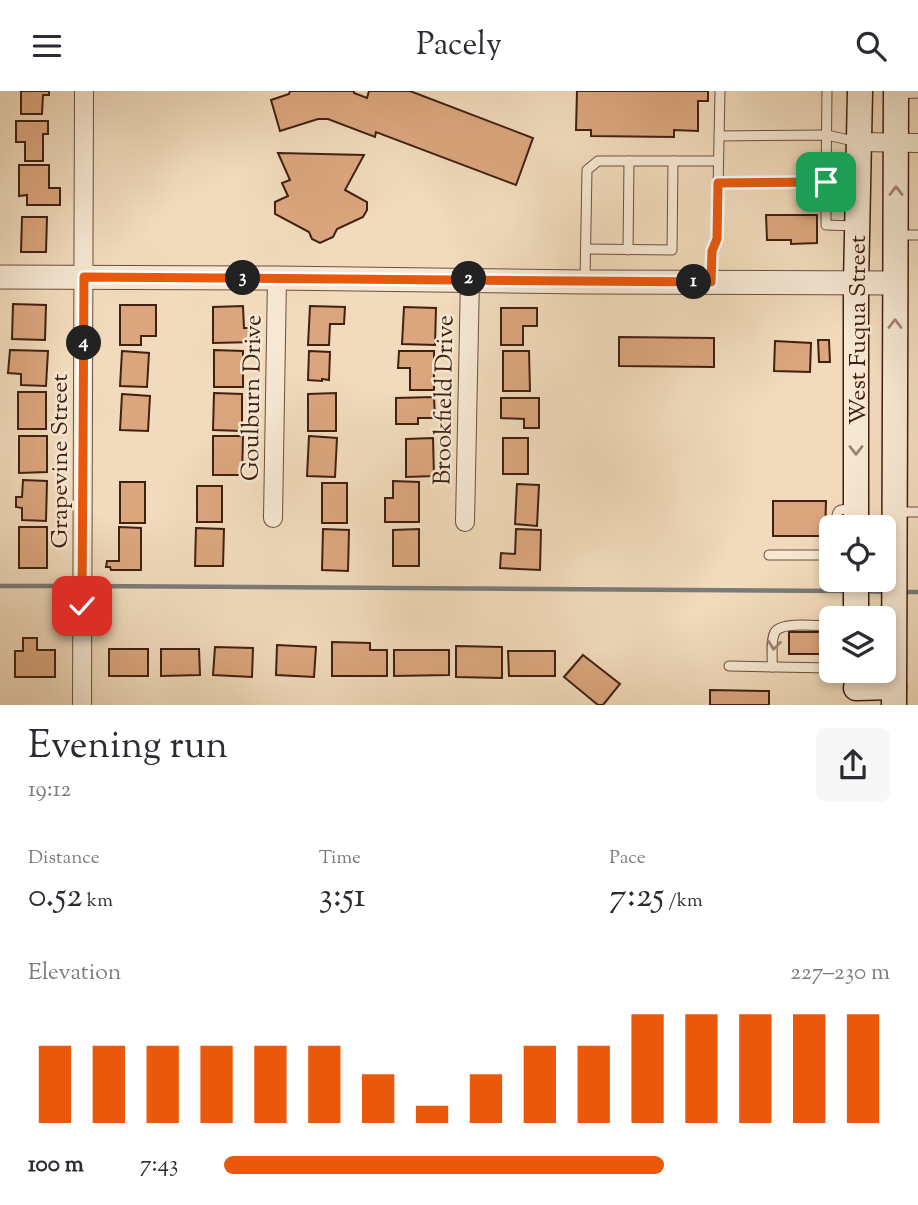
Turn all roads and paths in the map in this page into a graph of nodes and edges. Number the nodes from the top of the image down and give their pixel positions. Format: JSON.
{"nodes":[{"id":1,"x":84,"y":91,"type":"edge"},
{"id":2,"x":720,"y":91,"type":"edge"},
{"id":3,"x":827,"y":91,"type":"edge"},
{"id":4,"x":860,"y":91,"type":"edge"},
{"id":5,"x":904,"y":92,"type":"edge"},
{"id":6,"x":827,"y":135,"type":"junction"},
{"id":7,"x":719,"y":136,"type":"junction"},
{"id":8,"x":860,"y":142,"type":"junction"},
{"id":9,"x":907,"y":143,"type":"edge"},
{"id":10,"x":629,"y":161,"type":"junction"},
{"id":11,"x":673,"y":161,"type":"junction"},
{"id":12,"x":718,"y":161,"type":"junction"},
{"id":13,"x":826,"y":182,"type":"junction"},
{"id":14,"x":718,"y":183,"type":"junction"},
{"id":15,"x":858,"y":226,"type":"junction"},
{"id":16,"x":907,"y":235,"type":"edge"},
{"id":17,"x":586,"y":249,"type":"junction"},
{"id":18,"x":628,"y":250,"type":"junction"},
{"id":19,"x":0,"y":277,"type":"edge"},
{"id":20,"x":84,"y":277,"type":"junction"},
{"id":21,"x":277,"y":278,"type":"junction"},
{"id":22,"x":470,"y":279,"type":"junction"},
{"id":23,"x":585,"y":282,"type":"junction"},
{"id":24,"x":711,"y":282,"type":"junction"},
{"id":25,"x":895,"y":283,"type":"junction"},
{"id":26,"x":856,"y":284,"type":"junction"},
{"id":27,"x":907,"y":512,"type":"edge"},
{"id":28,"x":837,"y":515,"type":"edge"},
{"id":29,"x":852,"y":515,"type":"edge"},
{"id":30,"x":856,"y":515,"type":"edge"},
{"id":31,"x":882,"y":515,"type":"edge"},
{"id":32,"x":274,"y":518,"type":"dead end"},
{"id":33,"x":466,"y":523,"type":"dead end"},
{"id":34,"x":769,"y":555,"type":"dead end"},
{"id":35,"x":819,"y":555,"type":"edge"},
{"id":36,"x":819,"y":626,"type":"edge"},
{"id":37,"x":729,"y":666,"type":"dead end"},
{"id":38,"x":772,"y":667,"type":"junction"},
{"id":39,"x":819,"y":668,"type":"edge"},
{"id":40,"x":856,"y":688,"type":"edge"},
{"id":41,"x":894,"y":696,"type":"edge"},
{"id":42,"x":82,"y":705,"type":"edge"}],
"edges":[{"from":1,"to":20,"type":"street","name":"Grapevine Street"},
{"from":2,"to":7,"type":"lane"},
{"from":3,"to":6,"type":"lane"},
{"from":4,"to":8,"type":"main road","name":"West Fuqua Street"},
{"from":5,"to":9,"type":"main road","name":"West Fuqua Street"},
{"from":6,"to":7,"type":"lane"},
{"from":6,"to":8,"type":"lane"},
{"from":6,"to":13,"type":"lane"},
{"from":7,"to":12,"type":"lane"},
{"from":8,"to":9,"type":"street"},
{"from":8,"to":15,"type":"main road","name":"West Fuqua Street"},
{"from":16,"to":9,"type":"main road","name":"West Fuqua Street","one_way":true},
{"from":10,"to":11,"type":"lane"},
{"from":10,"to":17,"type":"lane"},
{"from":10,"to":18,"type":"lane"},
{"from":11,"to":12,"type":"lane"},
{"from":11,"to":18,"type":"lane"},
{"from":12,"to":14,"type":"lane"},
{"from":13,"to":14,"type":"lane"},
{"from":13,"to":15,"type":"lane"},
{"from":14,"to":24,"type":"lane"},
{"from":15,"to":26,"type":"main road","name":"West Fuqua Street"},
{"from":16,"to":25,"type":"main road","name":"West Fuqua Street"},
{"from":17,"to":18,"type":"lane"},
{"from":17,"to":23,"type":"lane"},
{"from":19,"to":20,"type":"street"},
{"from":20,"to":21,"type":"street"},
{"from":20,"to":42,"type":"street","name":"Grapevine Street"},
{"from":21,"to":22,"type":"street"},
{"from":21,"to":32,"type":"street","name":"Goulburn Drive"},
{"from":22,"to":23,"type":"street"},
{"from":22,"to":33,"type":"street","name":"Brookfield Drive"},
{"from":23,"to":24,"type":"street"},
{"from":24,"to":26,"type":"street"},
{"from":25,"to":26,"type":"street"},
{"from":27,"to":25,"type":"main road","name":"West Fuqua Street","one_way":true},
{"from":26,"to":30,"type":"main road","name":"West Fuqua Street","one_way":true},
{"from":27,"to":31,"type":"main road"},
{"from":27,"to":41,"type":"main road","name":"West Fuqua Street"},
{"from":28,"to":29,"type":"lane"},
{"from":34,"to":35,"type":"lane"},
{"from":36,"to":38,"type":"lane","one_way":true},
{"from":37,"to":38,"type":"lane"},
{"from":38,"to":39,"type":"lane"},
{"from":40,"to":41,"type":"main road"}]}
